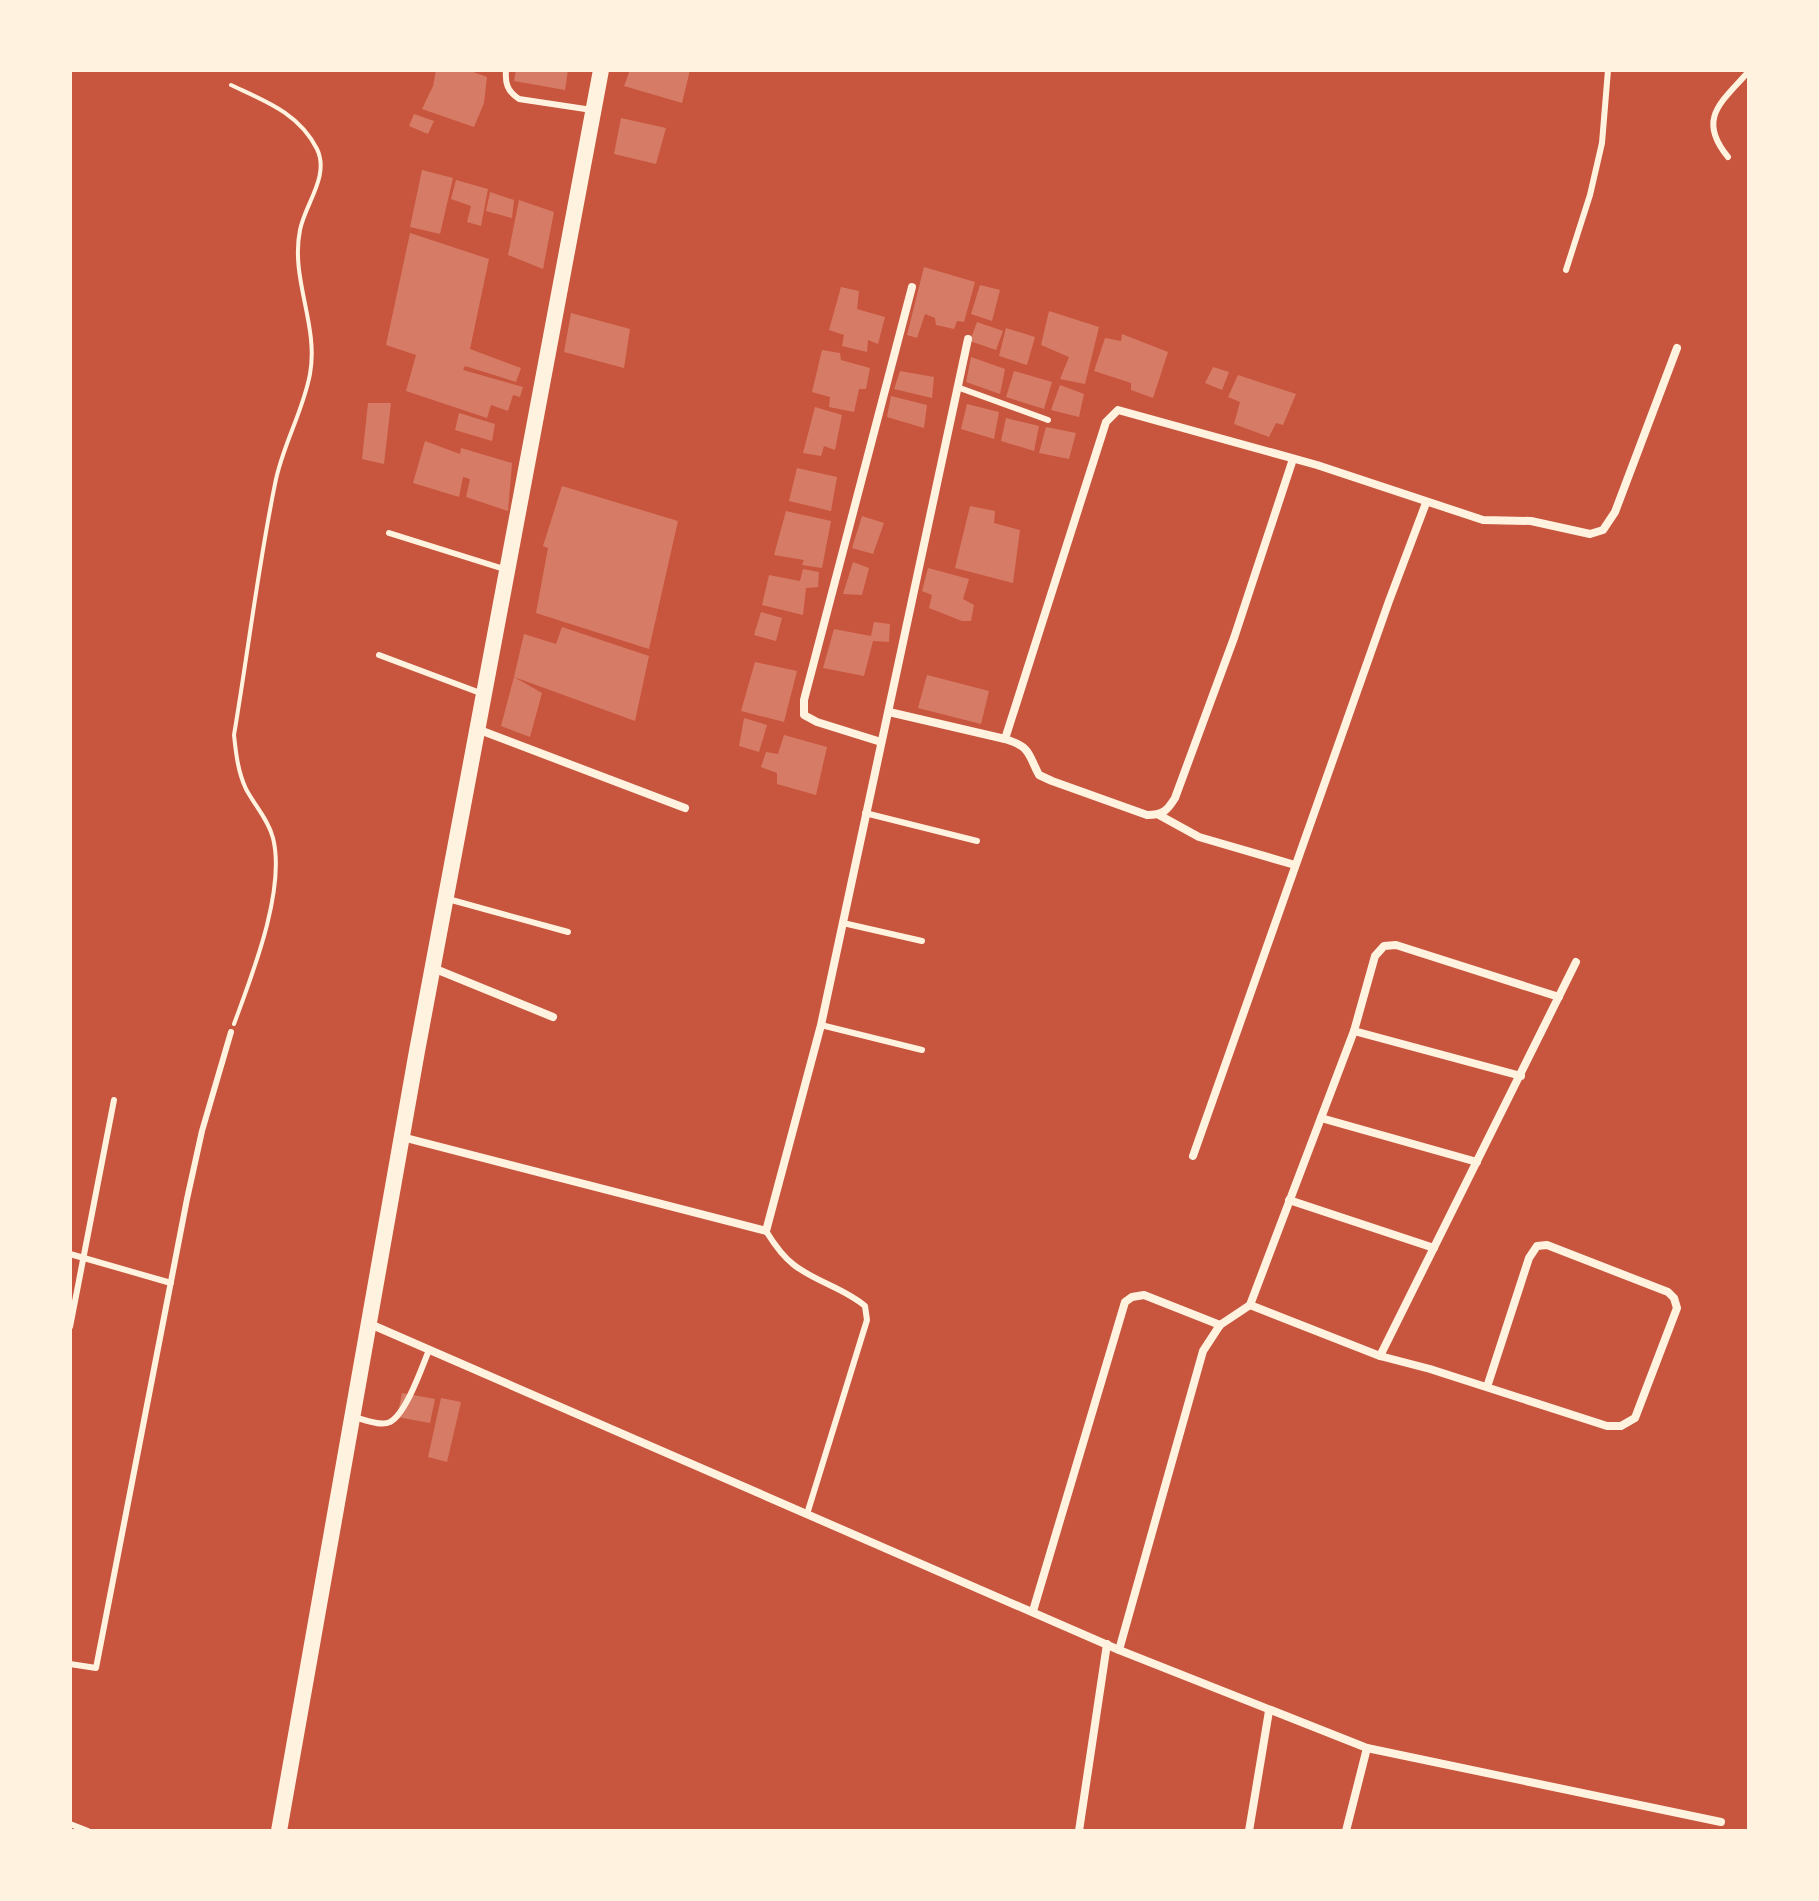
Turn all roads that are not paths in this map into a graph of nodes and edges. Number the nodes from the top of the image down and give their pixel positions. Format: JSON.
{"nodes":[{"id":1,"x":506,"y":70,"type":"edge"},
{"id":2,"x":601,"y":70,"type":"edge"},
{"id":3,"x":1608,"y":70,"type":"edge"},
{"id":4,"x":1749,"y":71,"type":"edge"},
{"id":5,"x":593,"y":110,"type":"junction"},
{"id":6,"x":1728,"y":157,"type":"dead end"},
{"id":7,"x":1566,"y":270,"type":"dead end"},
{"id":8,"x":912,"y":287,"type":"dead end"},
{"id":9,"x":968,"y":339,"type":"dead end"},
{"id":10,"x":1677,"y":348,"type":"dead end"},
{"id":11,"x":957,"y":387,"type":"junction"},
{"id":12,"x":1048,"y":420,"type":"dead end"},
{"id":13,"x":1293,"y":459,"type":"junction"},
{"id":14,"x":1426,"y":503,"type":"junction"},
{"id":15,"x":389,"y":533,"type":"dead end"},
{"id":16,"x":508,"y":570,"type":"junction"},
{"id":17,"x":379,"y":655,"type":"dead end"},
{"id":18,"x":483,"y":694,"type":"junction"},
{"id":19,"x":889,"y":712,"type":"junction"},
{"id":20,"x":476,"y":729,"type":"junction"},
{"id":21,"x":1005,"y":739,"type":"junction"},
{"id":22,"x":881,"y":742,"type":"junction"},
{"id":23,"x":685,"y":808,"type":"dead end"},
{"id":24,"x":865,"y":813,"type":"junction"},
{"id":25,"x":1159,"y":815,"type":"junction"},
{"id":26,"x":977,"y":841,"type":"dead end"},
{"id":27,"x":1295,"y":865,"type":"junction"},
{"id":28,"x":446,"y":898,"type":"junction"},
{"id":29,"x":843,"y":923,"type":"junction"},
{"id":30,"x":568,"y":932,"type":"dead end"},
{"id":31,"x":922,"y":941,"type":"dead end"},
{"id":32,"x":1576,"y":962,"type":"dead end"},
{"id":33,"x":433,"y":968,"type":"junction"},
{"id":34,"x":1559,"y":997,"type":"junction"},
{"id":35,"x":553,"y":1017,"type":"dead end"},
{"id":36,"x":821,"y":1025,"type":"junction"},
{"id":37,"x":1354,"y":1031,"type":"junction"},
{"id":38,"x":231,"y":1032,"type":"road end"},
{"id":39,"x":922,"y":1050,"type":"dead end"},
{"id":40,"x":1521,"y":1076,"type":"junction"},
{"id":41,"x":114,"y":1100,"type":"dead end"},
{"id":42,"x":1321,"y":1118,"type":"junction"},
{"id":43,"x":402,"y":1137,"type":"junction"},
{"id":44,"x":1193,"y":1156,"type":"dead end"},
{"id":45,"x":1477,"y":1162,"type":"junction"},
{"id":46,"x":1289,"y":1200,"type":"junction"},
{"id":47,"x":766,"y":1231,"type":"junction"},
{"id":48,"x":1434,"y":1248,"type":"junction"},
{"id":49,"x":70,"y":1254,"type":"edge"},
{"id":50,"x":85,"y":1260,"type":"junction"},
{"id":51,"x":171,"y":1283,"type":"junction"},
{"id":52,"x":1250,"y":1305,"type":"junction"},
{"id":53,"x":370,"y":1324,"type":"junction"},
{"id":54,"x":1220,"y":1325,"type":"junction"},
{"id":55,"x":70,"y":1327,"type":"edge"},
{"id":56,"x":429,"y":1350,"type":"junction"},
{"id":57,"x":1380,"y":1356,"type":"junction"},
{"id":58,"x":1487,"y":1387,"type":"junction"},
{"id":59,"x":353,"y":1417,"type":"junction"},
{"id":60,"x":807,"y":1514,"type":"junction"},
{"id":61,"x":1033,"y":1611,"type":"junction"},
{"id":62,"x":1107,"y":1644,"type":"junction"},
{"id":63,"x":1119,"y":1650,"type":"junction"},
{"id":64,"x":70,"y":1664,"type":"edge"},
{"id":65,"x":1269,"y":1711,"type":"junction"},
{"id":66,"x":1367,"y":1748,"type":"junction"},
{"id":67,"x":1721,"y":1822,"type":"dead end"},
{"id":68,"x":70,"y":1824,"type":"edge"},
{"id":69,"x":88,"y":1831,"type":"edge"},
{"id":70,"x":279,"y":1831,"type":"edge"},
{"id":71,"x":1079,"y":1831,"type":"edge"},
{"id":72,"x":1249,"y":1831,"type":"edge"},
{"id":73,"x":1346,"y":1831,"type":"edge"}],
"edges":[{"from":1,"to":5,"type":"lane"},
{"from":2,"to":5,"type":"main road"},
{"from":3,"to":7,"type":"lane"},
{"from":4,"to":6,"type":"lane"},
{"from":5,"to":16,"type":"main road"},
{"from":8,"to":22,"type":"street"},
{"from":9,"to":11,"type":"street"},
{"from":10,"to":14,"type":"street"},
{"from":11,"to":12,"type":"lane"},
{"from":11,"to":19,"type":"street"},
{"from":13,"to":14,"type":"street"},
{"from":13,"to":21,"type":"street"},
{"from":13,"to":25,"type":"street"},
{"from":14,"to":27,"type":"street"},
{"from":15,"to":16,"type":"lane"},
{"from":16,"to":18,"type":"main road"},
{"from":17,"to":18,"type":"lane"},
{"from":18,"to":20,"type":"main road"},
{"from":19,"to":21,"type":"street"},
{"from":19,"to":22,"type":"street"},
{"from":20,"to":23,"type":"street"},
{"from":20,"to":28,"type":"main road"},
{"from":21,"to":25,"type":"street"},
{"from":22,"to":24,"type":"street"},
{"from":24,"to":26,"type":"lane"},
{"from":24,"to":29,"type":"street"},
{"from":25,"to":27,"type":"street"},
{"from":27,"to":44,"type":"street"},
{"from":28,"to":30,"type":"lane"},
{"from":28,"to":33,"type":"main road"},
{"from":29,"to":31,"type":"lane"},
{"from":29,"to":36,"type":"street"},
{"from":32,"to":34,"type":"street"},
{"from":33,"to":35,"type":"street"},
{"from":33,"to":43,"type":"main road"},
{"from":34,"to":37,"type":"street"},
{"from":34,"to":40,"type":"street"},
{"from":36,"to":39,"type":"lane"},
{"from":36,"to":47,"type":"street"},
{"from":37,"to":40,"type":"street"},
{"from":37,"to":42,"type":"street"},
{"from":38,"to":51,"type":"lane"},
{"from":40,"to":45,"type":"street"},
{"from":41,"to":50,"type":"lane"},
{"from":42,"to":45,"type":"street"},
{"from":42,"to":46,"type":"street"},
{"from":43,"to":47,"type":"street"},
{"from":43,"to":53,"type":"main road"},
{"from":45,"to":48,"type":"street"},
{"from":46,"to":48,"type":"street"},
{"from":46,"to":52,"type":"street"},
{"from":47,"to":60,"type":"lane"},
{"from":48,"to":57,"type":"street"},
{"from":49,"to":50,"type":"lane"},
{"from":50,"to":51,"type":"lane"},
{"from":50,"to":55,"type":"lane"},
{"from":51,"to":64,"type":"lane"},
{"from":52,"to":54,"type":"street"},
{"from":52,"to":57,"type":"street"},
{"from":53,"to":56,"type":"street"},
{"from":53,"to":59,"type":"main road"},
{"from":54,"to":61,"type":"street"},
{"from":54,"to":63,"type":"street"},
{"from":56,"to":59,"type":"lane"},
{"from":56,"to":60,"type":"street"},
{"from":57,"to":58,"type":"street"},
{"from":58,"to":58,"type":"street"},
{"from":59,"to":70,"type":"main road"},
{"from":60,"to":61,"type":"street"},
{"from":61,"to":62,"type":"street"},
{"from":62,"to":63,"type":"street"},
{"from":62,"to":71,"type":"street"},
{"from":63,"to":65,"type":"street"},
{"from":65,"to":66,"type":"street"},
{"from":65,"to":72,"type":"street"},
{"from":66,"to":67,"type":"street"},
{"from":66,"to":73,"type":"street"},
{"from":68,"to":69,"type":"lane"}]}
